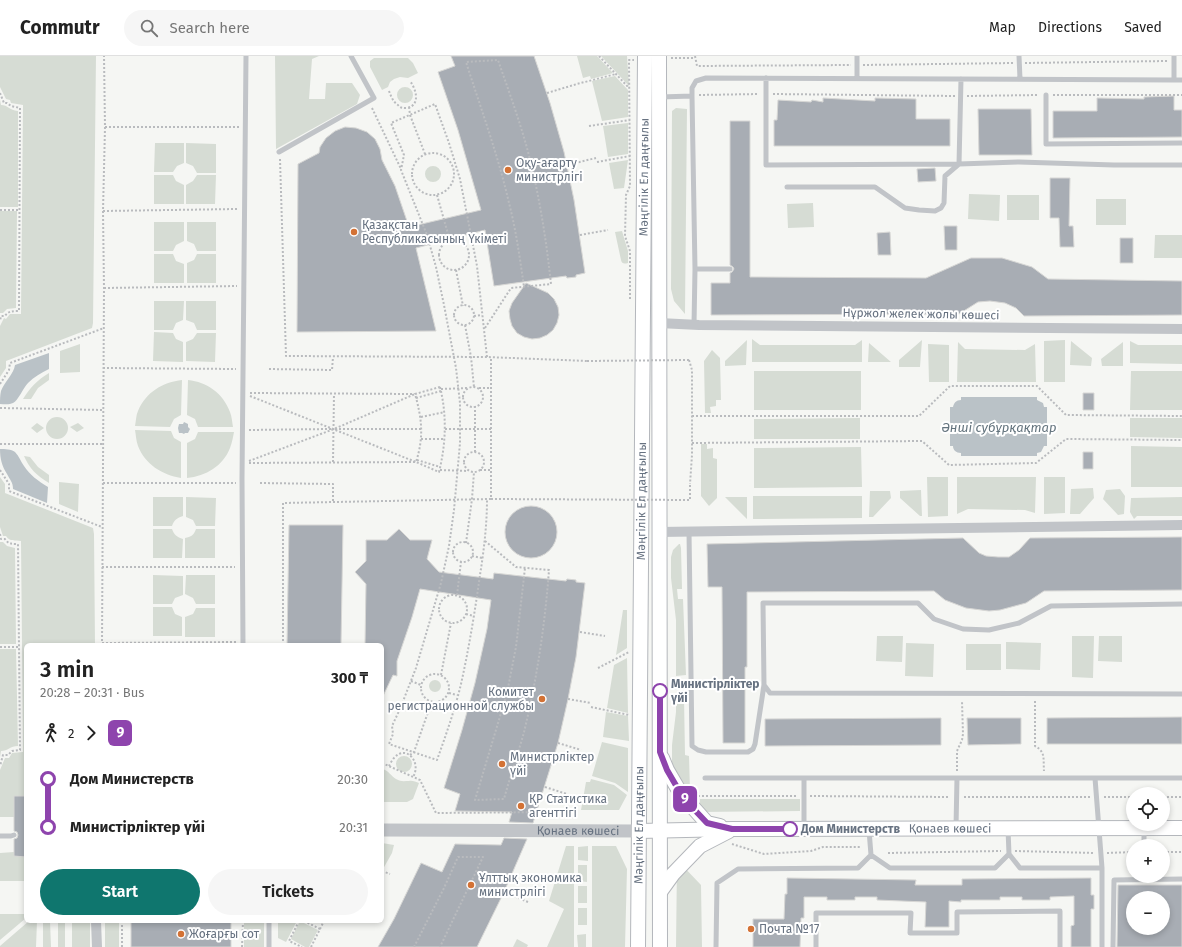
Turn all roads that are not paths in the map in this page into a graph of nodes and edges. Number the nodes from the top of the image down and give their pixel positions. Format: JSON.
{"nodes":[{"id":1,"x":246,"y":56,"type":"edge"},
{"id":2,"x":351,"y":56,"type":"edge"},
{"id":3,"x":645,"y":56,"type":"edge"},
{"id":4,"x":857,"y":56,"type":"edge"},
{"id":5,"x":1019,"y":56,"type":"edge"},
{"id":6,"x":665,"y":57,"type":"edge"},
{"id":7,"x":1174,"y":59,"type":"edge"},
{"id":8,"x":766,"y":78,"type":"junction"},
{"id":9,"x":857,"y":78,"type":"junction"},
{"id":10,"x":960,"y":79,"type":"junction"},
{"id":11,"x":1020,"y":79,"type":"junction"},
{"id":12,"x":1174,"y":80,"type":"junction"},
{"id":13,"x":1182,"y":80,"type":"edge"},
{"id":14,"x":1046,"y":95,"type":"road end"},
{"id":15,"x":692,"y":96,"type":"junction"},
{"id":16,"x":659,"y":97,"type":"junction"},
{"id":17,"x":1182,"y":143,"type":"edge"},
{"id":18,"x":280,"y":152,"type":"road end"},
{"id":19,"x":959,"y":164,"type":"junction"},
{"id":20,"x":1182,"y":165,"type":"edge"},
{"id":21,"x":787,"y":187,"type":"dead end"},
{"id":22,"x":695,"y":269,"type":"junction"},
{"id":23,"x":730,"y":269,"type":"dead end"},
{"id":24,"x":659,"y":323,"type":"junction"},
{"id":25,"x":694,"y":325,"type":"junction"},
{"id":26,"x":1182,"y":329,"type":"edge"},
{"id":27,"x":1182,"y":525,"type":"edge"},
{"id":28,"x":659,"y":532,"type":"junction"},
{"id":29,"x":689,"y":532,"type":"junction"},
{"id":30,"x":1182,"y":604,"type":"edge"},
{"id":31,"x":243,"y":643,"type":"edge"},
{"id":32,"x":764,"y":685,"type":"junction"},
{"id":33,"x":1182,"y":694,"type":"edge"},
{"id":34,"x":660,"y":752,"type":"junction"},
{"id":35,"x":705,"y":778,"type":"dead end"},
{"id":36,"x":804,"y":778,"type":"junction"},
{"id":37,"x":957,"y":778,"type":"junction"},
{"id":38,"x":1094,"y":778,"type":"junction"},
{"id":39,"x":1182,"y":778,"type":"edge"},
{"id":40,"x":868,"y":828,"type":"junction"},
{"id":41,"x":956,"y":828,"type":"junction"},
{"id":42,"x":1008,"y":828,"type":"junction"},
{"id":43,"x":1099,"y":828,"type":"junction"},
{"id":44,"x":1126,"y":828,"type":"edge"},
{"id":45,"x":1170,"y":828,"type":"edge"},
{"id":46,"x":1182,"y":828,"type":"edge"},
{"id":47,"x":732,"y":829,"type":"junction"},
{"id":48,"x":804,"y":829,"type":"junction"},
{"id":49,"x":384,"y":830,"type":"edge"},
{"id":50,"x":660,"y":830,"type":"junction"},
{"id":51,"x":639,"y":831,"type":"junction"},
{"id":52,"x":0,"y":832,"type":"edge"},
{"id":53,"x":0,"y":836,"type":"edge"},
{"id":54,"x":1009,"y":854,"type":"junction"},
{"id":55,"x":871,"y":856,"type":"junction"},
{"id":56,"x":1102,"y":868,"type":"junction"},
{"id":57,"x":1170,"y":878,"type":"edge"},
{"id":58,"x":1182,"y":878,"type":"edge"},
{"id":59,"x":1126,"y":879,"type":"edge"},
{"id":60,"x":660,"y":892,"type":"junction"},
{"id":61,"x":96,"y":923,"type":"edge"},
{"id":62,"x":269,"y":923,"type":"edge"},
{"id":63,"x":97,"y":947,"type":"edge"},
{"id":64,"x":269,"y":947,"type":"edge"},
{"id":65,"x":638,"y":947,"type":"edge"},
{"id":66,"x":660,"y":947,"type":"edge"},
{"id":67,"x":716,"y":947,"type":"edge"},
{"id":68,"x":816,"y":947,"type":"edge"},
{"id":69,"x":1060,"y":947,"type":"edge"},
{"id":70,"x":1102,"y":947,"type":"edge"},
{"id":71,"x":1113,"y":947,"type":"edge"}],
"edges":[{"from":1,"to":31,"type":"lane"},
{"from":2,"to":18,"type":"lane"},
{"from":3,"to":51,"type":"main road","name":"Мәңгілік Ел даңғылы"},
{"from":4,"to":9,"type":"lane"},
{"from":5,"to":11,"type":"lane"},
{"from":6,"to":16,"type":"main road","name":"Мәңгілік Ел даңғылы"},
{"from":7,"to":12,"type":"lane"},
{"from":8,"to":9,"type":"lane"},
{"from":8,"to":15,"type":"lane"},
{"from":8,"to":19,"type":"lane"},
{"from":9,"to":10,"type":"lane"},
{"from":10,"to":11,"type":"lane"},
{"from":10,"to":19,"type":"lane"},
{"from":11,"to":12,"type":"lane"},
{"from":12,"to":13,"type":"lane"},
{"from":14,"to":17,"type":"lane"},
{"from":15,"to":16,"type":"lane"},
{"from":15,"to":22,"type":"lane"},
{"from":16,"to":24,"type":"main road","name":"Мәңгілік Ел даңғылы"},
{"from":19,"to":20,"type":"lane"},
{"from":19,"to":21,"type":"lane"},
{"from":22,"to":23,"type":"lane"},
{"from":22,"to":25,"type":"lane"},
{"from":24,"to":25,"type":"street","name":"Нұржол желек жолы көшесі"},
{"from":24,"to":28,"type":"main road","name":"Мәңгілік Ел даңғылы"},
{"from":25,"to":26,"type":"street","name":"Нұржол желек жолы көшесі"},
{"from":27,"to":29,"type":"street"},
{"from":28,"to":29,"type":"street"},
{"from":28,"to":34,"type":"main road","name":"Мәңгілік Ел даңғылы"},
{"from":29,"to":32,"type":"lane"},
{"from":30,"to":32,"type":"lane"},
{"from":32,"to":33,"type":"lane"},
{"from":34,"to":47,"type":"main road"},
{"from":34,"to":50,"type":"main road","name":"Мәңгілік Ел даңғылы"},
{"from":35,"to":36,"type":"lane"},
{"from":36,"to":37,"type":"lane"},
{"from":36,"to":48,"type":"lane"},
{"from":37,"to":38,"type":"lane"},
{"from":37,"to":41,"type":"lane"},
{"from":38,"to":39,"type":"lane"},
{"from":38,"to":43,"type":"lane"},
{"from":40,"to":41,"type":"main road","name":"Қонаев көшесі"},
{"from":40,"to":48,"type":"main road","name":"Қонаев көшесі"},
{"from":40,"to":55,"type":"lane"},
{"from":41,"to":42,"type":"main road","name":"Қонаев көшесі"},
{"from":42,"to":43,"type":"main road","name":"Қонаев көшесі"},
{"from":42,"to":54,"type":"lane"},
{"from":43,"to":44,"type":"main road","name":"Қонаев көшесі"},
{"from":43,"to":56,"type":"lane"},
{"from":45,"to":46,"type":"main road","name":"Қонаев көшесі"},
{"from":47,"to":48,"type":"main road","name":"Қонаев көшесі"},
{"from":47,"to":50,"type":"main road","name":"Қонаев көшесі"},
{"from":47,"to":60,"type":"main road"},
{"from":49,"to":51,"type":"street","name":"Қонаев көшесі"},
{"from":50,"to":51,"type":"main road","name":"Қонаев көшесі"},
{"from":50,"to":60,"type":"main road","name":"Мәңгілік Ел даңғылы"},
{"from":51,"to":65,"type":"main road","name":"Мәңгілік Ел даңғылы"},
{"from":52,"to":53,"type":"lane"},
{"from":54,"to":55,"type":"lane"},
{"from":54,"to":56,"type":"lane"},
{"from":55,"to":67,"type":"lane"},
{"from":56,"to":70,"type":"lane"},
{"from":57,"to":58,"type":"lane"},
{"from":59,"to":71,"type":"lane"},
{"from":60,"to":66,"type":"main road","name":"Мәңгілік Ел даңғылы"},
{"from":61,"to":63,"type":"street"},
{"from":62,"to":64,"type":"lane"},
{"from":68,"to":69,"type":"lane"}]}
